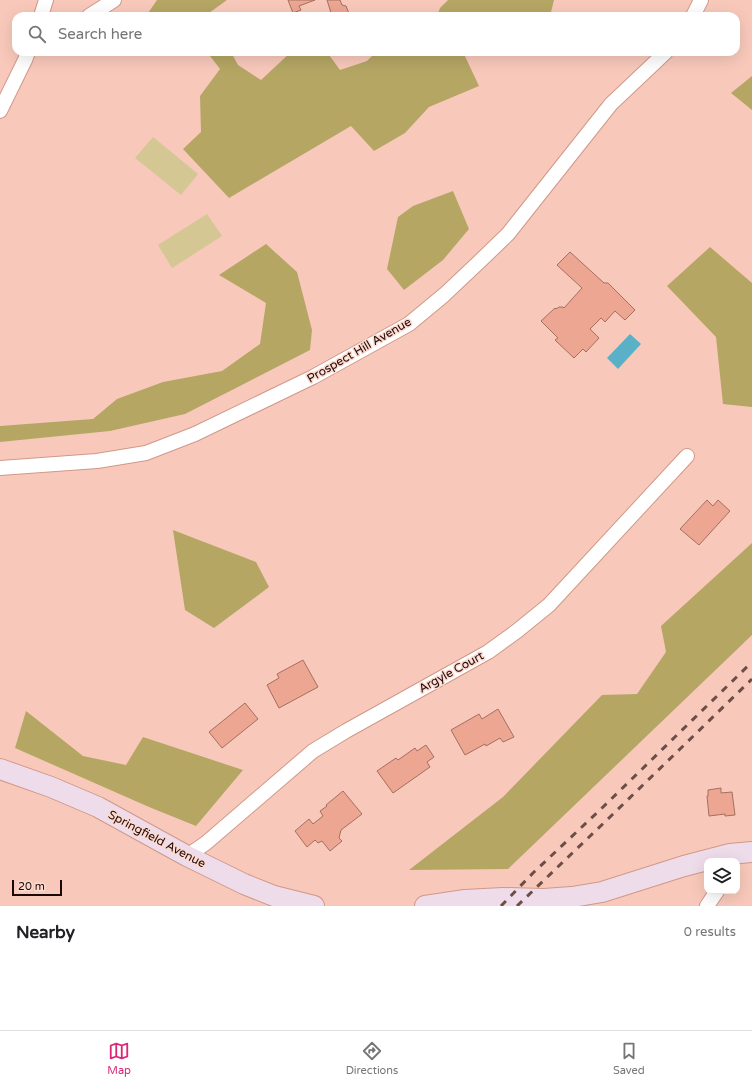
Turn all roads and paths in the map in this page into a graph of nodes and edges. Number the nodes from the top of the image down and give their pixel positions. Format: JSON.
{"nodes":[{"id":1,"x":46,"y":0,"type":"edge"},
{"id":2,"x":114,"y":0,"type":"edge"},
{"id":3,"x":701,"y":0,"type":"edge"},
{"id":4,"x":42,"y":12,"type":"edge"},
{"id":5,"x":95,"y":12,"type":"edge"},
{"id":6,"x":695,"y":12,"type":"edge"},
{"id":7,"x":26,"y":56,"type":"edge"},
{"id":8,"x":662,"y":56,"type":"edge"},
{"id":9,"x":0,"y":111,"type":"edge"},
{"id":10,"x":687,"y":456,"type":"dead end"},
{"id":11,"x":0,"y":468,"type":"edge"},
{"id":12,"x":0,"y":770,"type":"edge"},
{"id":13,"x":752,"y":852,"type":"edge"},
{"id":14,"x":187,"y":856,"type":"junction"},
{"id":15,"x":729,"y":858,"type":"edge"},
{"id":16,"x":704,"y":862,"type":"edge"},
{"id":17,"x":715,"y":894,"type":"edge"},
{"id":18,"x":314,"y":906,"type":"edge"},
{"id":19,"x":425,"y":906,"type":"edge"},
{"id":20,"x":708,"y":906,"type":"edge"}],
"edges":[{"from":1,"to":4,"type":"street"},
{"from":2,"to":5,"type":"street"},
{"from":3,"to":6,"type":"street"},
{"from":7,"to":9,"type":"street"},
{"from":8,"to":11,"type":"street","name":"Prospect Hill Avenue"},
{"from":10,"to":14,"type":"street","name":"Argyle Court"},
{"from":12,"to":14,"type":"main road","name":"Springfield Avenue"},
{"from":13,"to":15,"type":"main road"},
{"from":14,"to":18,"type":"main road","name":"Springfield Avenue"},
{"from":16,"to":19,"type":"main road"},
{"from":17,"to":20,"type":"street"}]}
